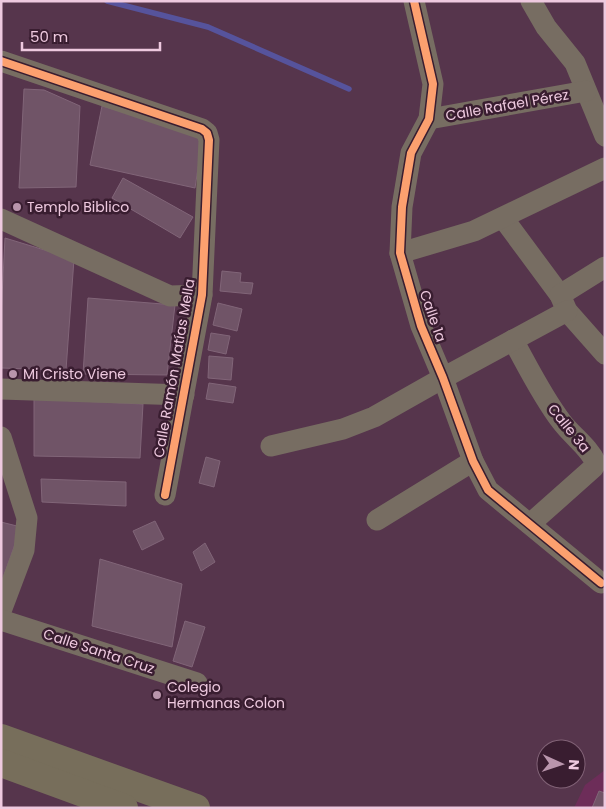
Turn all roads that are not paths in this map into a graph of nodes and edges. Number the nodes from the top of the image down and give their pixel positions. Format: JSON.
{"nodes":[{"id":1,"x":414,"y":1,"type":"edge"},
{"id":2,"x":531,"y":1,"type":"edge"},
{"id":3,"x":1,"y":61,"type":"edge"},
{"id":4,"x":586,"y":91,"type":"junction"},
{"id":5,"x":429,"y":119,"type":"junction"},
{"id":6,"x":605,"y":136,"type":"edge"},
{"id":7,"x":605,"y":168,"type":"edge"},
{"id":8,"x":503,"y":218,"type":"junction"},
{"id":9,"x":1,"y":219,"type":"edge"},
{"id":10,"x":400,"y":253,"type":"junction"},
{"id":11,"x":605,"y":268,"type":"edge"},
{"id":12,"x":202,"y":295,"type":"junction"},
{"id":13,"x":563,"y":304,"type":"junction"},
{"id":14,"x":513,"y":340,"type":"junction"},
{"id":15,"x":605,"y":354,"type":"edge"},
{"id":16,"x":442,"y":378,"type":"junction"},
{"id":17,"x":1,"y":389,"type":"edge"},
{"id":18,"x":184,"y":395,"type":"junction"},
{"id":19,"x":1,"y":437,"type":"edge"},
{"id":20,"x":271,"y":446,"type":"dead end"},
{"id":21,"x":473,"y":462,"type":"junction"},
{"id":22,"x":165,"y":495,"type":"dead end"},
{"id":23,"x":377,"y":520,"type":"dead end"},
{"id":24,"x":530,"y":524,"type":"junction"},
{"id":25,"x":601,"y":583,"type":"dead end"},
{"id":26,"x":1,"y":611,"type":"edge"},
{"id":27,"x":1,"y":620,"type":"edge"},
{"id":28,"x":197,"y":683,"type":"dead end"},
{"id":29,"x":1,"y":738,"type":"edge"},
{"id":30,"x":1,"y":763,"type":"edge"},
{"id":31,"x":124,"y":808,"type":"edge"},
{"id":32,"x":196,"y":808,"type":"edge"}],
"edges":[{"from":1,"to":5,"type":"street","name":"Calle 1a"},
{"from":2,"to":4,"type":"street"},
{"from":3,"to":12,"type":"street","name":"Calle Ramón Matías Mella"},
{"from":4,"to":5,"type":"street","name":"Calle Rafael Pérez"},
{"from":4,"to":6,"type":"street"},
{"from":5,"to":10,"type":"street","name":"Calle 1a"},
{"from":7,"to":8,"type":"street"},
{"from":8,"to":10,"type":"street"},
{"from":8,"to":13,"type":"street"},
{"from":9,"to":12,"type":"street"},
{"from":10,"to":16,"type":"street","name":"Calle 1a"},
{"from":11,"to":13,"type":"street"},
{"from":12,"to":18,"type":"street","name":"Calle Ramón Matías Mella"},
{"from":13,"to":14,"type":"street"},
{"from":13,"to":15,"type":"street"},
{"from":14,"to":16,"type":"street"},
{"from":14,"to":24,"type":"street","name":"Calle 3a"},
{"from":16,"to":20,"type":"street"},
{"from":16,"to":21,"type":"street","name":"Calle 1a"},
{"from":17,"to":18,"type":"street"},
{"from":18,"to":22,"type":"street","name":"Calle Ramón Matías Mella"},
{"from":19,"to":26,"type":"street"},
{"from":21,"to":23,"type":"street"},
{"from":21,"to":24,"type":"street","name":"Calle 1a"},
{"from":24,"to":25,"type":"street","name":"Calle 1a"},
{"from":27,"to":28,"type":"street","name":"Calle Santa Cruz"},
{"from":29,"to":32,"type":"main road"},
{"from":30,"to":31,"type":"main road"}]}
